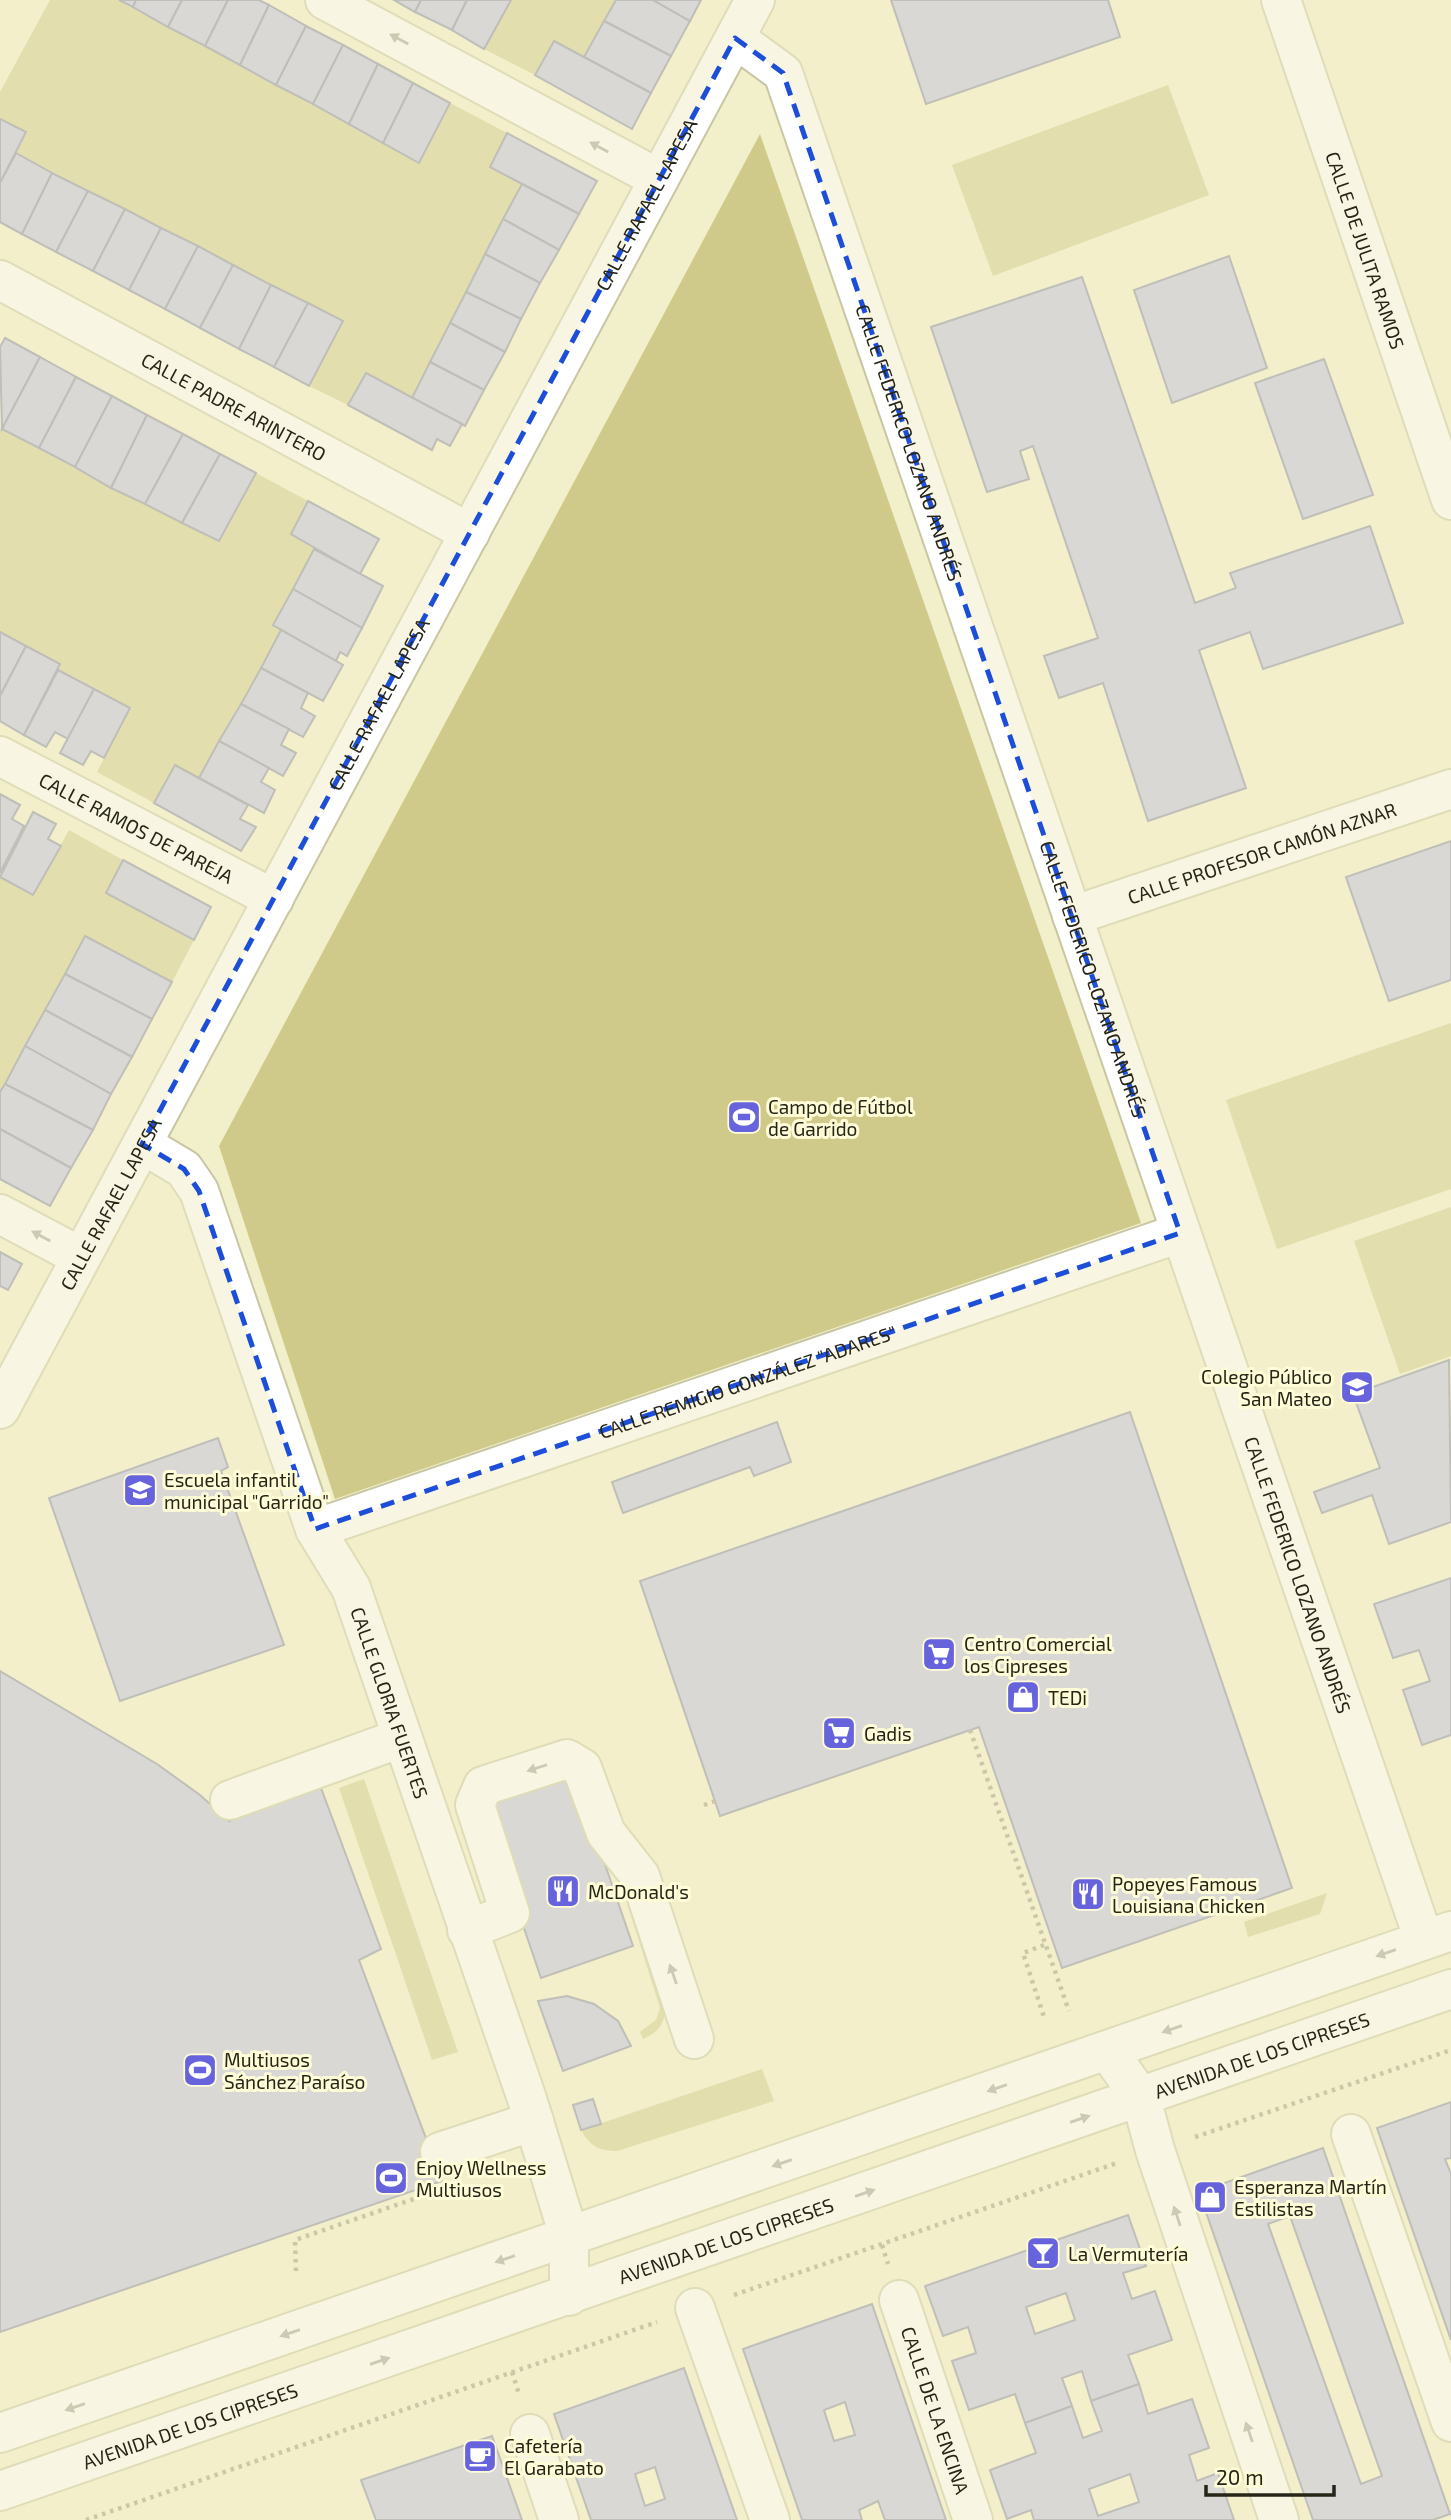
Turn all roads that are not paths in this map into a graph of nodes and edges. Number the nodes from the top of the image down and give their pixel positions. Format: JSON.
{"nodes":[{"id":1,"x":325,"y":0,"type":"edge"},
{"id":2,"x":755,"y":0,"type":"edge"},
{"id":3,"x":1281,"y":0,"type":"edge"},
{"id":4,"x":735,"y":38,"type":"junction"},
{"id":5,"x":659,"y":179,"type":"junction"},
{"id":6,"x":0,"y":280,"type":"edge"},
{"id":7,"x":1451,"y":500,"type":"edge"},
{"id":8,"x":470,"y":533,"type":"junction"},
{"id":9,"x":0,"y":756,"type":"edge"},
{"id":10,"x":1451,"y":789,"type":"edge"},
{"id":11,"x":274,"y":899,"type":"junction"},
{"id":12,"x":1072,"y":916,"type":"junction"},
{"id":13,"x":142,"y":1144,"type":"junction"},
{"id":14,"x":0,"y":1214,"type":"edge"},
{"id":15,"x":1180,"y":1233,"type":"junction"},
{"id":16,"x":82,"y":1257,"type":"junction"},
{"id":17,"x":0,"y":1409,"type":"edge"},
{"id":18,"x":315,"y":1529,"type":"junction"},
{"id":19,"x":401,"y":1738,"type":"junction"},
{"id":20,"x":230,"y":1800,"type":"dead end"},
{"id":21,"x":467,"y":1930,"type":"junction"},
{"id":22,"x":1437,"y":1935,"type":"edge"},
{"id":23,"x":1451,"y":1989,"type":"edge"},
{"id":24,"x":694,"y":2039,"type":"dead end"},
{"id":25,"x":1108,"y":2051,"type":"junction"},
{"id":26,"x":1141,"y":2098,"type":"junction"},
{"id":27,"x":534,"y":2121,"type":"junction"},
{"id":28,"x":1351,"y":2134,"type":"dead end"},
{"id":29,"x":442,"y":2170,"type":"road end"},
{"id":30,"x":569,"y":2236,"type":"junction"},
{"id":31,"x":569,"y":2296,"type":"junction"},
{"id":32,"x":899,"y":2300,"type":"dead end"},
{"id":33,"x":695,"y":2308,"type":"road end"},
{"id":34,"x":1451,"y":2422,"type":"edge"},
{"id":35,"x":0,"y":2433,"type":"edge"},
{"id":36,"x":530,"y":2434,"type":"dead end"},
{"id":37,"x":0,"y":2491,"type":"edge"},
{"id":38,"x":559,"y":2520,"type":"edge"},
{"id":39,"x":769,"y":2520,"type":"edge"},
{"id":40,"x":973,"y":2520,"type":"edge"},
{"id":41,"x":1279,"y":2520,"type":"edge"}],
"edges":[{"from":5,"to":1,"type":"street","one_way":true},
{"from":2,"to":4,"type":"street","name":"CALLE RAFAEL LAPESA"},
{"from":3,"to":7,"type":"street","name":"CALLE DE JULITA RAMOS"},
{"from":4,"to":5,"type":"street","name":"CALLE RAFAEL LAPESA"},
{"from":4,"to":12,"type":"street","name":"CALLE FEDERICO LOZANO ANDRÉS"},
{"from":5,"to":8,"type":"street","name":"CALLE RAFAEL LAPESA"},
{"from":6,"to":8,"type":"street","name":"CALLE PADRE ARINTERO"},
{"from":8,"to":11,"type":"street","name":"CALLE RAFAEL LAPESA"},
{"from":9,"to":11,"type":"street","name":"CALLE RAMOS DE PAREJA"},
{"from":10,"to":12,"type":"street","name":"CALLE PROFESOR CAMÓN AZNAR"},
{"from":11,"to":13,"type":"street","name":"CALLE RAFAEL LAPESA"},
{"from":12,"to":15,"type":"street","name":"CALLE FEDERICO LOZANO ANDRÉS"},
{"from":13,"to":16,"type":"street","name":"CALLE RAFAEL LAPESA"},
{"from":13,"to":18,"type":"street","name":"CALLE GLORIA FUERTES"},
{"from":16,"to":14,"type":"street","one_way":true},
{"from":15,"to":18,"type":"street","name":"CALLE REMIGIO GONZÁLEZ \"ADARES\""},
{"from":15,"to":22,"type":"street","name":"CALLE FEDERICO LOZANO ANDRÉS"},
{"from":16,"to":17,"type":"street","name":"CALLE RAFAEL LAPESA"},
{"from":18,"to":19,"type":"street","name":"CALLE GLORIA FUERTES"},
{"from":19,"to":20,"type":"street"},
{"from":19,"to":21,"type":"street","name":"CALLE GLORIA FUERTES"},
{"from":24,"to":21,"type":"street","one_way":true},
{"from":21,"to":27,"type":"street","name":"CALLE GLORIA FUERTES"},
{"from":22,"to":25,"type":"street","one_way":true},
{"from":23,"to":26,"type":"street","name":"AVENIDA DE LOS CIPRESES"},
{"from":25,"to":26,"type":"street"},
{"from":25,"to":30,"type":"street","one_way":true},
{"from":31,"to":26,"type":"street","name":"AVENIDA DE LOS CIPRESES","one_way":true},
{"from":41,"to":26,"type":"street","one_way":true},
{"from":27,"to":29,"type":"street"},
{"from":27,"to":30,"type":"street","name":"CALLE GLORIA FUERTES"},
{"from":28,"to":34,"type":"street"},
{"from":30,"to":31,"type":"street","name":"CALLE GLORIA FUERTES"},
{"from":30,"to":35,"type":"street","one_way":true},
{"from":37,"to":31,"type":"street","name":"AVENIDA DE LOS CIPRESES","one_way":true},
{"from":32,"to":40,"type":"street","name":"CALLE DE LA ENCINA"},
{"from":33,"to":39,"type":"street"},
{"from":36,"to":38,"type":"street"}]}
